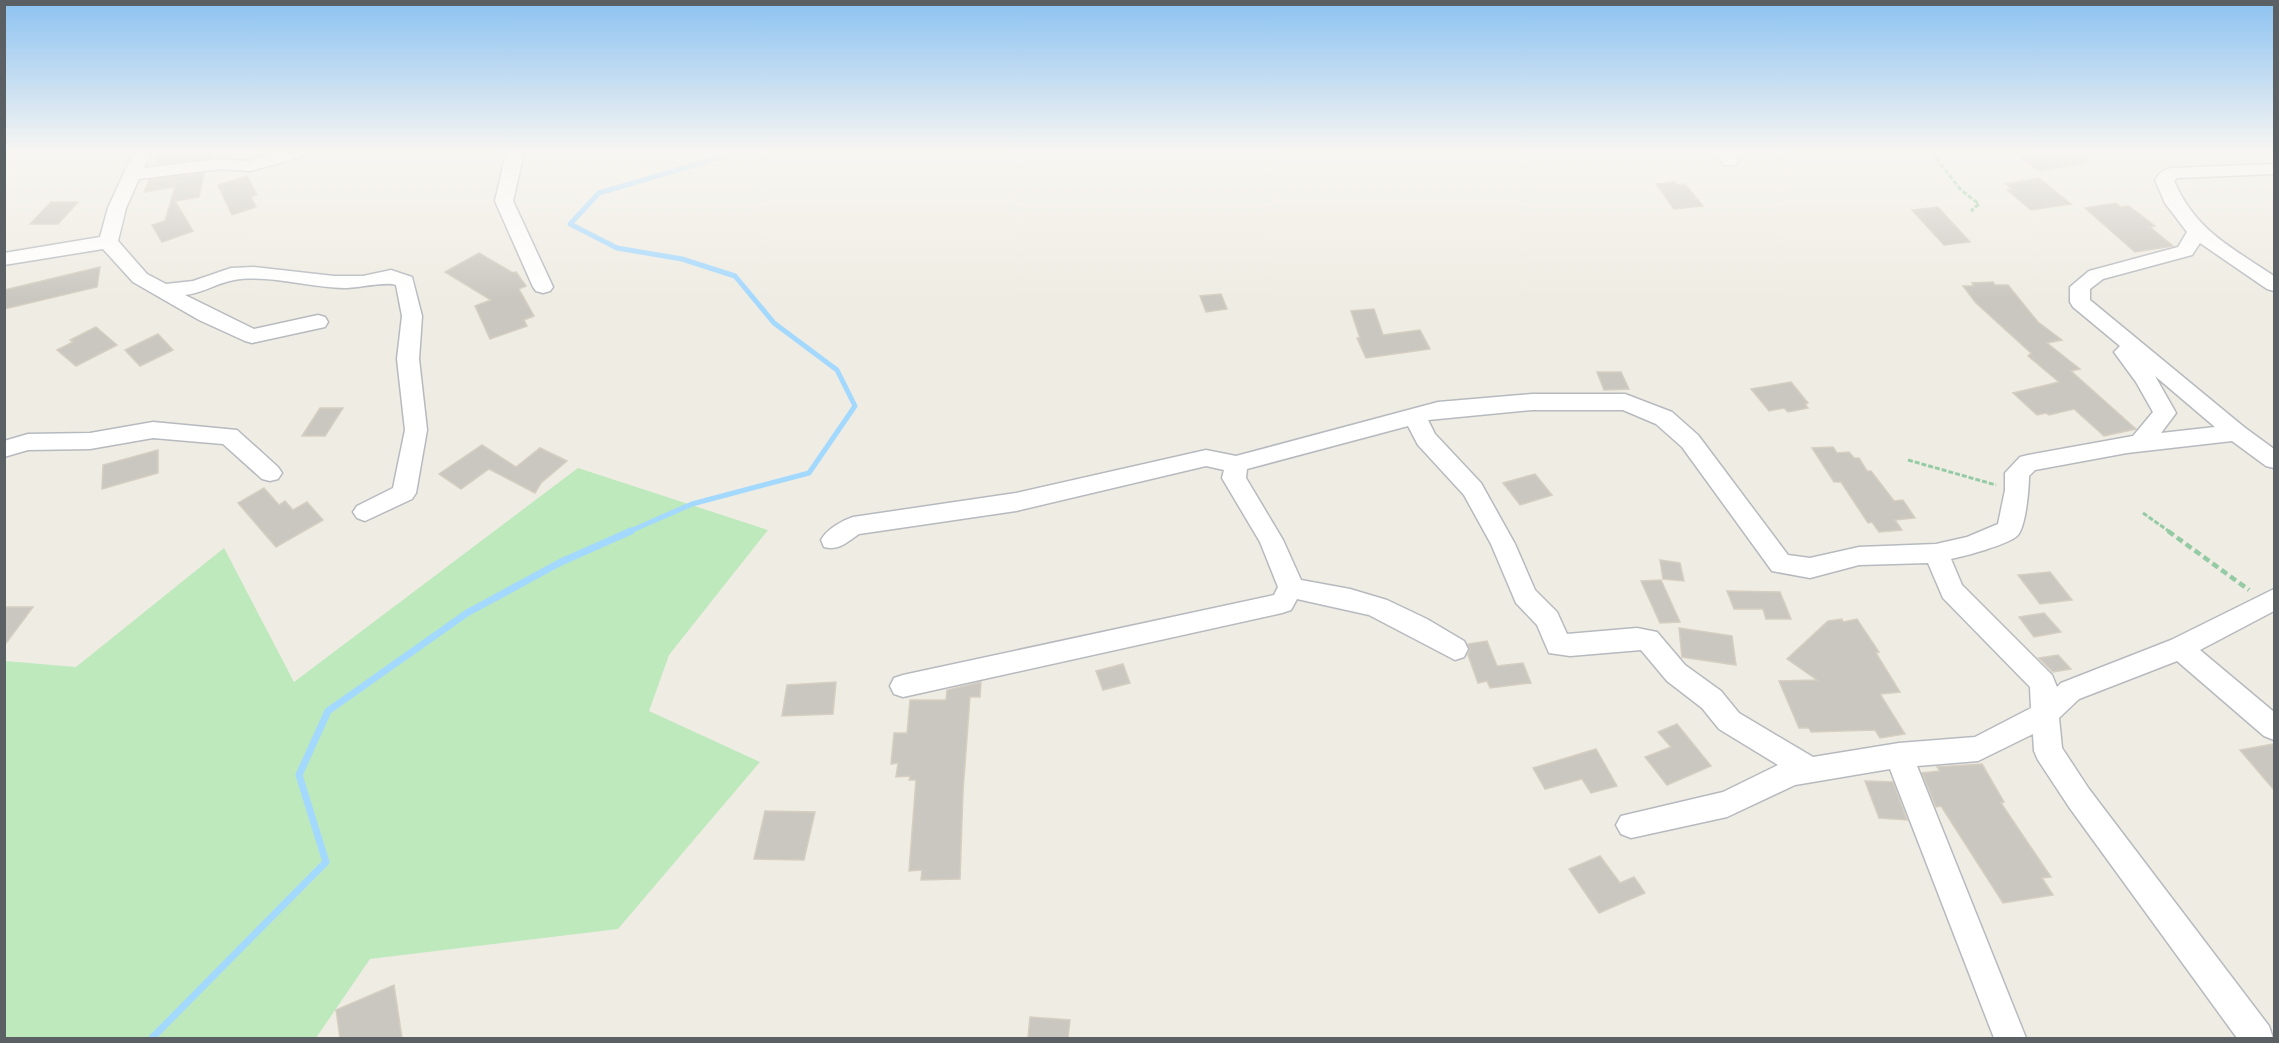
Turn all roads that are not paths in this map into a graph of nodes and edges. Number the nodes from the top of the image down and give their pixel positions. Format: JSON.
{"nodes":[{"id":1,"x":120,"y":202,"type":"edge"},
{"id":2,"x":504,"y":202,"type":"edge"},
{"id":3,"x":2173,"y":202,"type":"edge"},
{"id":4,"x":2197,"y":232,"type":"junction"},
{"id":5,"x":108,"y":242,"type":"junction"},
{"id":6,"x":4,"y":259,"type":"edge"},
{"id":7,"x":2274,"y":285,"type":"edge"},
{"id":8,"x":543,"y":287,"type":"dead end"},
{"id":9,"x":164,"y":291,"type":"junction"},
{"id":10,"x":318,"y":322,"type":"dead end"},
{"id":11,"x":2102,"y":322,"type":"junction"},
{"id":12,"x":1415,"y":416,"type":"junction"},
{"id":13,"x":2236,"y":433,"type":"junction"},
{"id":14,"x":2139,"y":444,"type":"junction"},
{"id":15,"x":4,"y":449,"type":"edge"},
{"id":16,"x":2274,"y":460,"type":"edge"},
{"id":17,"x":1236,"y":464,"type":"junction"},
{"id":18,"x":270,"y":473,"type":"dead end"},
{"id":19,"x":366,"y":512,"type":"dead end"},
{"id":20,"x":833,"y":540,"type":"dead end"},
{"id":21,"x":1936,"y":553,"type":"junction"},
{"id":22,"x":1291,"y":587,"type":"junction"},
{"id":23,"x":2270,"y":601,"type":"edge"},
{"id":24,"x":2180,"y":648,"type":"junction"},
{"id":25,"x":1455,"y":649,"type":"dead end"},
{"id":26,"x":903,"y":686,"type":"dead end"},
{"id":27,"x":2045,"y":714,"type":"junction"},
{"id":28,"x":2274,"y":728,"type":"edge"},
{"id":29,"x":1899,"y":755,"type":"junction"},
{"id":30,"x":1810,"y":770,"type":"junction"},
{"id":31,"x":1631,"y":825,"type":"dead end"},
{"id":32,"x":2010,"y":1038,"type":"edge"},
{"id":33,"x":2257,"y":1038,"type":"edge"}],
"edges":[{"from":1,"to":5,"type":"street"},
{"from":2,"to":8,"type":"street"},
{"from":3,"to":4,"type":"street"},
{"from":4,"to":7,"type":"street"},
{"from":4,"to":11,"type":"street"},
{"from":5,"to":6,"type":"street"},
{"from":5,"to":9,"type":"street"},
{"from":9,"to":10,"type":"street"},
{"from":9,"to":19,"type":"street"},
{"from":11,"to":13,"type":"street"},
{"from":11,"to":14,"type":"street"},
{"from":12,"to":17,"type":"street"},
{"from":12,"to":21,"type":"street"},
{"from":12,"to":30,"type":"street"},
{"from":13,"to":14,"type":"street"},
{"from":13,"to":16,"type":"street"},
{"from":14,"to":21,"type":"street"},
{"from":15,"to":18,"type":"street"},
{"from":17,"to":20,"type":"street"},
{"from":17,"to":22,"type":"street"},
{"from":21,"to":27,"type":"street"},
{"from":22,"to":25,"type":"street"},
{"from":22,"to":26,"type":"street"},
{"from":23,"to":24,"type":"street"},
{"from":24,"to":27,"type":"street"},
{"from":24,"to":28,"type":"street"},
{"from":27,"to":29,"type":"street"},
{"from":27,"to":33,"type":"street"},
{"from":29,"to":30,"type":"street"},
{"from":29,"to":32,"type":"street"},
{"from":30,"to":31,"type":"street"}]}
